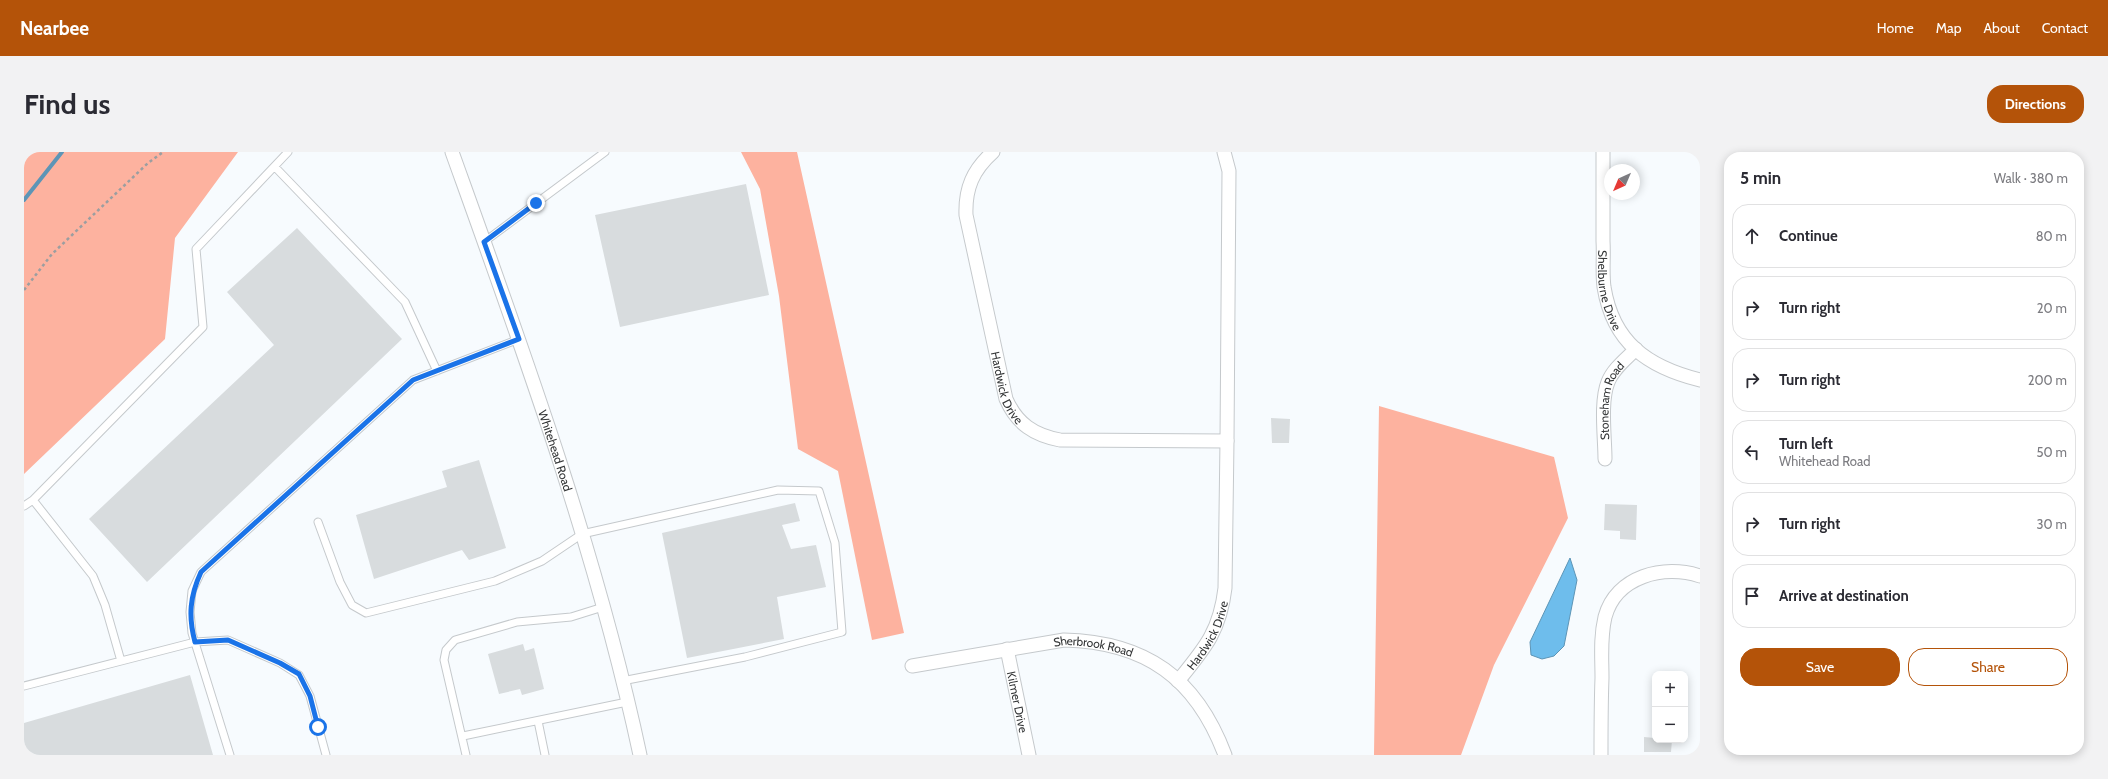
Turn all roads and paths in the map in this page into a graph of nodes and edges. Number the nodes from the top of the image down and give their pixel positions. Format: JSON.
{"nodes":[{"id":1,"x":164,"y":152,"type":"edge"},
{"id":2,"x":288,"y":152,"type":"edge"},
{"id":3,"x":452,"y":152,"type":"edge"},
{"id":4,"x":605,"y":152,"type":"edge"},
{"id":5,"x":992,"y":152,"type":"edge"},
{"id":6,"x":1224,"y":152,"type":"edge"},
{"id":7,"x":1603,"y":152,"type":"edge"},
{"id":8,"x":275,"y":166,"type":"junction"},
{"id":9,"x":484,"y":242,"type":"junction"},
{"id":10,"x":24,"y":290,"type":"edge"},
{"id":11,"x":519,"y":339,"type":"junction"},
{"id":12,"x":1636,"y":349,"type":"junction"},
{"id":13,"x":437,"y":371,"type":"junction"},
{"id":14,"x":1700,"y":380,"type":"edge"},
{"id":15,"x":1227,"y":441,"type":"junction"},
{"id":16,"x":1605,"y":459,"type":"dead end"},
{"id":17,"x":33,"y":500,"type":"junction"},
{"id":18,"x":24,"y":506,"type":"edge"},
{"id":19,"x":318,"y":522,"type":"dead end"},
{"id":20,"x":582,"y":534,"type":"junction"},
{"id":21,"x":1700,"y":576,"type":"edge"},
{"id":22,"x":603,"y":607,"type":"junction"},
{"id":23,"x":195,"y":642,"type":"junction"},
{"id":24,"x":1007,"y":649,"type":"junction"},
{"id":25,"x":121,"y":661,"type":"junction"},
{"id":26,"x":912,"y":666,"type":"dead end"},
{"id":27,"x":622,"y":681,"type":"junction"},
{"id":28,"x":1178,"y":681,"type":"junction"},
{"id":29,"x":24,"y":686,"type":"edge"},
{"id":30,"x":627,"y":702,"type":"junction"},
{"id":31,"x":538,"y":721,"type":"junction"},
{"id":32,"x":463,"y":736,"type":"junction"},
{"id":33,"x":230,"y":755,"type":"edge"},
{"id":34,"x":326,"y":755,"type":"edge"},
{"id":35,"x":466,"y":755,"type":"edge"},
{"id":36,"x":545,"y":755,"type":"edge"},
{"id":37,"x":640,"y":755,"type":"edge"},
{"id":38,"x":1029,"y":755,"type":"edge"},
{"id":39,"x":1225,"y":755,"type":"edge"},
{"id":40,"x":1601,"y":755,"type":"edge"}],
"edges":[{"from":1,"to":10,"type":"path"},
{"from":2,"to":8,"type":"lane"},
{"from":3,"to":9,"type":"street","name":"Whitehead Road"},
{"from":4,"to":9,"type":"lane"},
{"from":5,"to":15,"type":"street","name":"Hardwick Drive"},
{"from":6,"to":15,"type":"street","name":"Hardwick Drive"},
{"from":7,"to":12,"type":"street","name":"Shelburne Drive"},
{"from":8,"to":13,"type":"lane"},
{"from":8,"to":17,"type":"lane"},
{"from":9,"to":11,"type":"street","name":"Whitehead Road"},
{"from":11,"to":13,"type":"lane"},
{"from":11,"to":20,"type":"street","name":"Whitehead Road"},
{"from":12,"to":14,"type":"street","name":"Shelburne Drive"},
{"from":12,"to":16,"type":"street","name":"Stoneham Road"},
{"from":13,"to":23,"type":"lane"},
{"from":15,"to":28,"type":"street","name":"Hardwick Drive"},
{"from":17,"to":18,"type":"lane"},
{"from":17,"to":25,"type":"lane"},
{"from":19,"to":20,"type":"lane"},
{"from":20,"to":22,"type":"street","name":"Whitehead Road"},
{"from":20,"to":27,"type":"lane"},
{"from":21,"to":40,"type":"street"},
{"from":22,"to":27,"type":"street","name":"Whitehead Road"},
{"from":22,"to":32,"type":"lane"},
{"from":23,"to":25,"type":"lane"},
{"from":23,"to":33,"type":"lane"},
{"from":23,"to":34,"type":"lane"},
{"from":24,"to":26,"type":"street","name":"Sherbrook Road"},
{"from":24,"to":28,"type":"street","name":"Sherbrook Road"},
{"from":24,"to":38,"type":"street","name":"Kilmer Drive"},
{"from":25,"to":29,"type":"lane"},
{"from":27,"to":30,"type":"street","name":"Whitehead Road"},
{"from":28,"to":39,"type":"street","name":"Sherbrook Road"},
{"from":30,"to":31,"type":"lane"},
{"from":30,"to":37,"type":"street","name":"Whitehead Road"},
{"from":31,"to":32,"type":"lane"},
{"from":31,"to":36,"type":"lane"},
{"from":32,"to":35,"type":"lane"}]}
